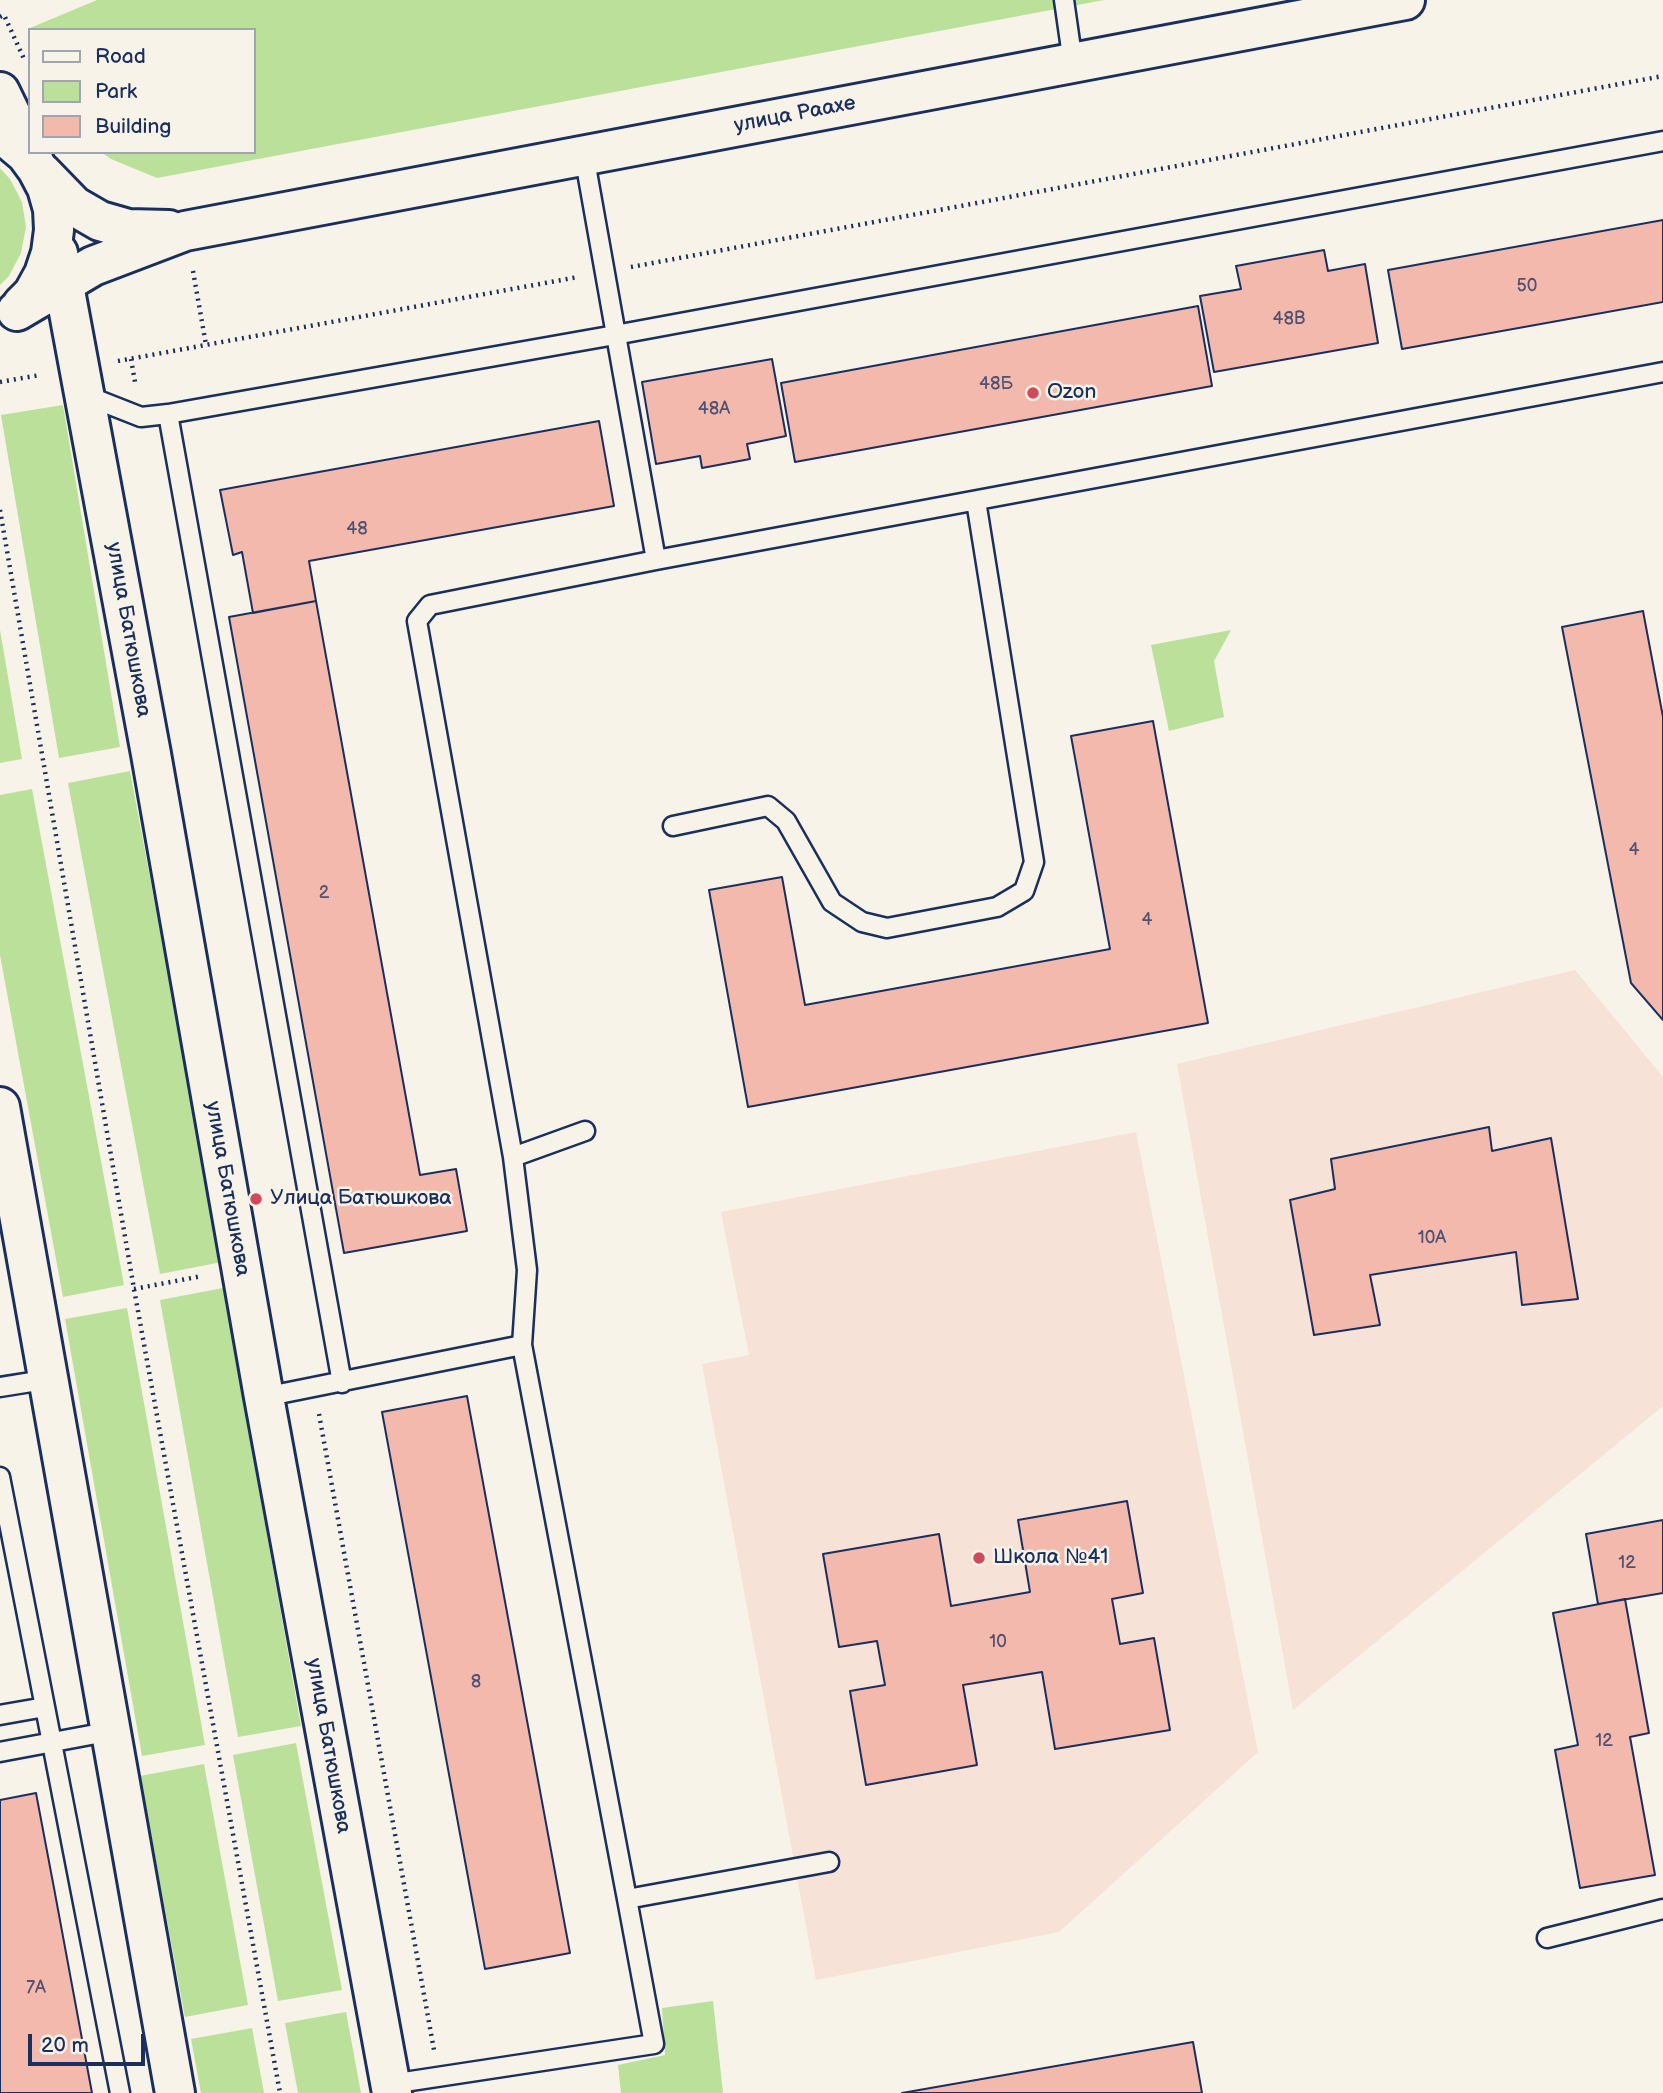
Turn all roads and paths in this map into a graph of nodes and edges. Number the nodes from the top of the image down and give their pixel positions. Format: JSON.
{"nodes":[{"id":1,"x":1064,"y":0,"type":"edge"},
{"id":2,"x":1405,"y":0,"type":"edge"},
{"id":3,"x":0,"y":17,"type":"edge"},
{"id":4,"x":1073,"y":63,"type":"junction"},
{"id":5,"x":28,"y":68,"type":"edge"},
{"id":6,"x":1663,"y":76,"type":"edge"},
{"id":7,"x":0,"y":92,"type":"edge"},
{"id":8,"x":0,"y":132,"type":"edge"},
{"id":9,"x":1663,"y":141,"type":"edge"},
{"id":10,"x":28,"y":150,"type":"edge"},
{"id":11,"x":30,"y":154,"type":"edge"},
{"id":12,"x":584,"y":155,"type":"junction"},
{"id":13,"x":37,"y":169,"type":"junction"},
{"id":14,"x":54,"y":230,"type":"junction"},
{"id":15,"x":185,"y":231,"type":"junction"},
{"id":16,"x":604,"y":272,"type":"junction"},
{"id":17,"x":64,"y":284,"type":"junction"},
{"id":18,"x":9,"y":317,"type":"edge"},
{"id":19,"x":615,"y":335,"type":"junction"},
{"id":20,"x":1663,"y":372,"type":"edge"},
{"id":21,"x":83,"y":381,"type":"junction"},
{"id":22,"x":0,"y":382,"type":"edge"},
{"id":23,"x":168,"y":414,"type":"junction"},
{"id":24,"x":976,"y":501,"type":"junction"},
{"id":25,"x":0,"y":510,"type":"edge"},
{"id":26,"x":656,"y":561,"type":"junction"},
{"id":27,"x":673,"y":826,"type":"dead end"},
{"id":28,"x":0,"y":1108,"type":"edge"},
{"id":29,"x":585,"y":1131,"type":"dead end"},
{"id":30,"x":513,"y":1157,"type":"junction"},
{"id":31,"x":523,"y":1345,"type":"junction"},
{"id":32,"x":50,"y":1379,"type":"junction"},
{"id":33,"x":342,"y":1383,"type":"junction"},
{"id":34,"x":0,"y":1387,"type":"edge"},
{"id":35,"x":264,"y":1397,"type":"junction"},
{"id":36,"x":0,"y":1478,"type":"edge"},
{"id":37,"x":45,"y":1707,"type":"junction"},
{"id":38,"x":0,"y":1715,"type":"edge"},
{"id":39,"x":113,"y":1731,"type":"junction"},
{"id":40,"x":54,"y":1742,"type":"junction"},
{"id":41,"x":0,"y":1752,"type":"edge"},
{"id":42,"x":829,"y":1862,"type":"dead end"},
{"id":43,"x":627,"y":1899,"type":"junction"},
{"id":44,"x":1663,"y":1909,"type":"edge"},
{"id":45,"x":1547,"y":1938,"type":"dead end"},
{"id":46,"x":391,"y":2088,"type":"edge"},
{"id":47,"x":120,"y":2093,"type":"edge"},
{"id":48,"x":175,"y":2093,"type":"edge"},
{"id":49,"x":280,"y":2093,"type":"edge"}],
"edges":[{"from":1,"to":4,"type":"lane"},
{"from":2,"to":4,"type":"street","name":"улица Раахе"},
{"from":3,"to":5,"type":"path"},
{"from":4,"to":12,"type":"street","name":"улица Раахе"},
{"from":6,"to":16,"type":"path"},
{"from":7,"to":10,"type":"street"},
{"from":8,"to":13,"type":"street"},
{"from":9,"to":19,"type":"lane"},
{"from":11,"to":13,"type":"street"},
{"from":12,"to":15,"type":"street","name":"улица Раахе"},
{"from":12,"to":16,"type":"lane"},
{"from":13,"to":14,"type":"street","name":"улица Батюшкова"},
{"from":13,"to":15,"type":"street"},
{"from":14,"to":17,"type":"street","name":"улица Батюшкова"},
{"from":14,"to":18,"type":"street"},
{"from":15,"to":17,"type":"street"},
{"from":16,"to":19,"type":"lane"},
{"from":16,"to":21,"type":"path"},
{"from":17,"to":18,"type":"street"},
{"from":17,"to":21,"type":"street","name":"улица Батюшкова"},
{"from":19,"to":23,"type":"lane"},
{"from":19,"to":26,"type":"lane"},
{"from":20,"to":24,"type":"lane"},
{"from":21,"to":22,"type":"path"},
{"from":21,"to":23,"type":"lane"},
{"from":21,"to":35,"type":"street","name":"улица Батюшкова"},
{"from":23,"to":33,"type":"lane"},
{"from":24,"to":26,"type":"lane"},
{"from":24,"to":27,"type":"lane"},
{"from":25,"to":49,"type":"path"},
{"from":26,"to":30,"type":"lane"},
{"from":28,"to":32,"type":"street"},
{"from":29,"to":30,"type":"lane"},
{"from":30,"to":31,"type":"lane"},
{"from":31,"to":33,"type":"lane"},
{"from":31,"to":43,"type":"lane"},
{"from":32,"to":34,"type":"lane"},
{"from":32,"to":39,"type":"street"},
{"from":33,"to":35,"type":"lane"},
{"from":35,"to":46,"type":"street","name":"улица Батюшкова"},
{"from":36,"to":37,"type":"lane"},
{"from":37,"to":38,"type":"lane"},
{"from":37,"to":40,"type":"lane"},
{"from":39,"to":40,"type":"lane"},
{"from":39,"to":48,"type":"street"},
{"from":40,"to":41,"type":"lane"},
{"from":40,"to":47,"type":"lane"},
{"from":42,"to":43,"type":"lane"},
{"from":43,"to":46,"type":"lane"},
{"from":44,"to":45,"type":"lane"}]}
